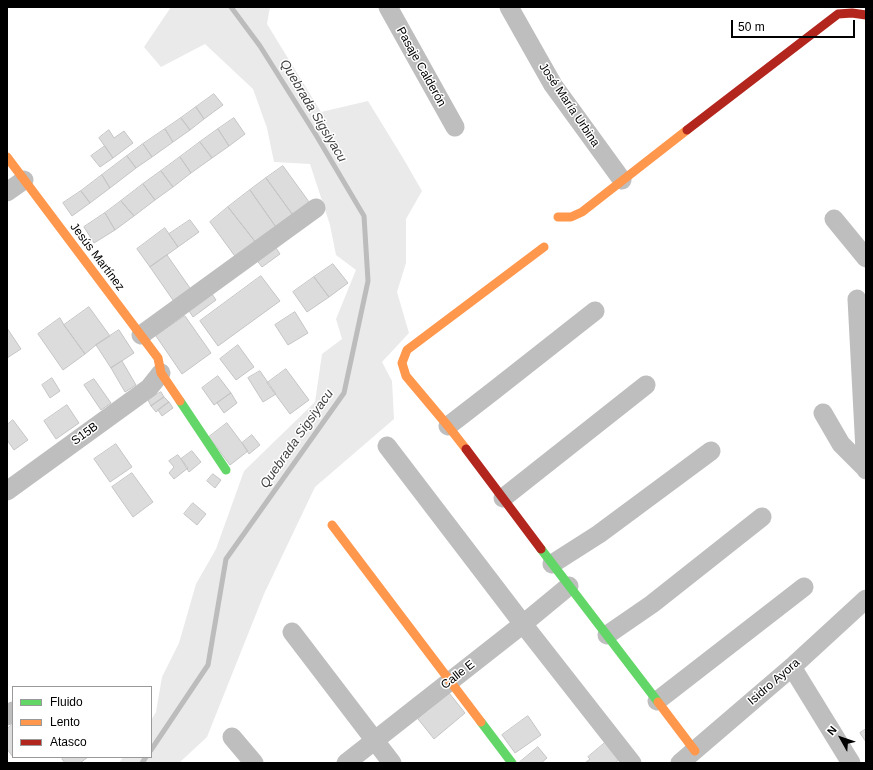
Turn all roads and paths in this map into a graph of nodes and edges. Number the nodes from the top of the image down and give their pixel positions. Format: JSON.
{"nodes":[{"id":1,"x":388,"y":7,"type":"edge"},
{"id":2,"x":508,"y":7,"type":"edge"},
{"id":3,"x":866,"y":15,"type":"edge"},
{"id":4,"x":454,"y":127,"type":"dead end"},
{"id":5,"x":7,"y":157,"type":"edge"},
{"id":6,"x":24,"y":180,"type":"junction"},
{"id":7,"x":622,"y":180,"type":"junction"},
{"id":8,"x":7,"y":192,"type":"edge"},
{"id":9,"x":316,"y":208,"type":"dead end"},
{"id":10,"x":558,"y":217,"type":"dead end"},
{"id":11,"x":834,"y":219,"type":"dead end"},
{"id":12,"x":544,"y":247,"type":"dead end"},
{"id":13,"x":866,"y":258,"type":"edge"},
{"id":14,"x":857,"y":299,"type":"dead end"},
{"id":15,"x":595,"y":311,"type":"dead end"},
{"id":16,"x":141,"y":335,"type":"junction"},
{"id":17,"x":161,"y":373,"type":"junction"},
{"id":18,"x":646,"y":385,"type":"dead end"},
{"id":19,"x":823,"y":413,"type":"dead end"},
{"id":20,"x":448,"y":426,"type":"junction"},
{"id":21,"x":387,"y":446,"type":"dead end"},
{"id":22,"x":711,"y":451,"type":"dead end"},
{"id":23,"x":226,"y":470,"type":"dead end"},
{"id":24,"x":866,"y":470,"type":"edge"},
{"id":25,"x":7,"y":491,"type":"edge"},
{"id":26,"x":503,"y":498,"type":"junction"},
{"id":27,"x":762,"y":517,"type":"dead end"},
{"id":28,"x":332,"y":525,"type":"dead end"},
{"id":29,"x":552,"y":564,"type":"junction"},
{"id":30,"x":569,"y":586,"type":"junction"},
{"id":31,"x":804,"y":587,"type":"dead end"},
{"id":32,"x":866,"y":599,"type":"edge"},
{"id":33,"x":523,"y":624,"type":"junction"},
{"id":34,"x":292,"y":632,"type":"dead end"},
{"id":35,"x":607,"y":636,"type":"junction"},
{"id":36,"x":792,"y":667,"type":"junction"},
{"id":37,"x":450,"y":681,"type":"junction"},
{"id":38,"x":657,"y":701,"type":"junction"},
{"id":39,"x":232,"y":737,"type":"dead end"},
{"id":40,"x":375,"y":740,"type":"junction"},
{"id":41,"x":695,"y":751,"type":"junction"},
{"id":42,"x":254,"y":763,"type":"edge"},
{"id":43,"x":346,"y":763,"type":"edge"},
{"id":44,"x":392,"y":763,"type":"edge"},
{"id":45,"x":512,"y":763,"type":"edge"},
{"id":46,"x":632,"y":763,"type":"edge"},
{"id":47,"x":680,"y":763,"type":"edge"},
{"id":48,"x":851,"y":763,"type":"edge"}],
"edges":[{"from":1,"to":4,"type":"street","name":"Pasaje Calderón"},
{"from":2,"to":7,"type":"street","name":"José María Urbina"},
{"from":3,"to":7,"type":"street"},
{"from":5,"to":6,"type":"street","name":"Jesús Martínez"},
{"from":6,"to":8,"type":"street"},
{"from":6,"to":16,"type":"street","name":"Jesús Martínez"},
{"from":7,"to":10,"type":"street"},
{"from":9,"to":16,"type":"street"},
{"from":11,"to":13,"type":"street"},
{"from":12,"to":20,"type":"street"},
{"from":14,"to":24,"type":"street"},
{"from":15,"to":20,"type":"street"},
{"from":16,"to":17,"type":"street","name":"Jesús Martínez"},
{"from":17,"to":23,"type":"street","name":"Jesús Martínez"},
{"from":17,"to":25,"type":"street","name":"S15B"},
{"from":18,"to":26,"type":"street"},
{"from":19,"to":24,"type":"street"},
{"from":20,"to":26,"type":"street"},
{"from":21,"to":33,"type":"street"},
{"from":22,"to":29,"type":"street"},
{"from":26,"to":29,"type":"street"},
{"from":27,"to":35,"type":"street"},
{"from":28,"to":37,"type":"street"},
{"from":29,"to":30,"type":"street"},
{"from":30,"to":33,"type":"street","name":"Calle E"},
{"from":30,"to":35,"type":"street"},
{"from":31,"to":38,"type":"street"},
{"from":32,"to":36,"type":"street","name":"Isidro Ayora"},
{"from":33,"to":37,"type":"street","name":"Calle E"},
{"from":33,"to":46,"type":"street"},
{"from":34,"to":40,"type":"street"},
{"from":35,"to":38,"type":"street"},
{"from":36,"to":41,"type":"street","name":"Isidro Ayora"},
{"from":36,"to":48,"type":"street"},
{"from":37,"to":40,"type":"street","name":"Calle E"},
{"from":37,"to":45,"type":"street"},
{"from":38,"to":41,"type":"street"},
{"from":39,"to":42,"type":"street"},
{"from":40,"to":43,"type":"street","name":"Calle E"},
{"from":40,"to":44,"type":"street"},
{"from":41,"to":47,"type":"street","name":"Isidro Ayora"}]}
